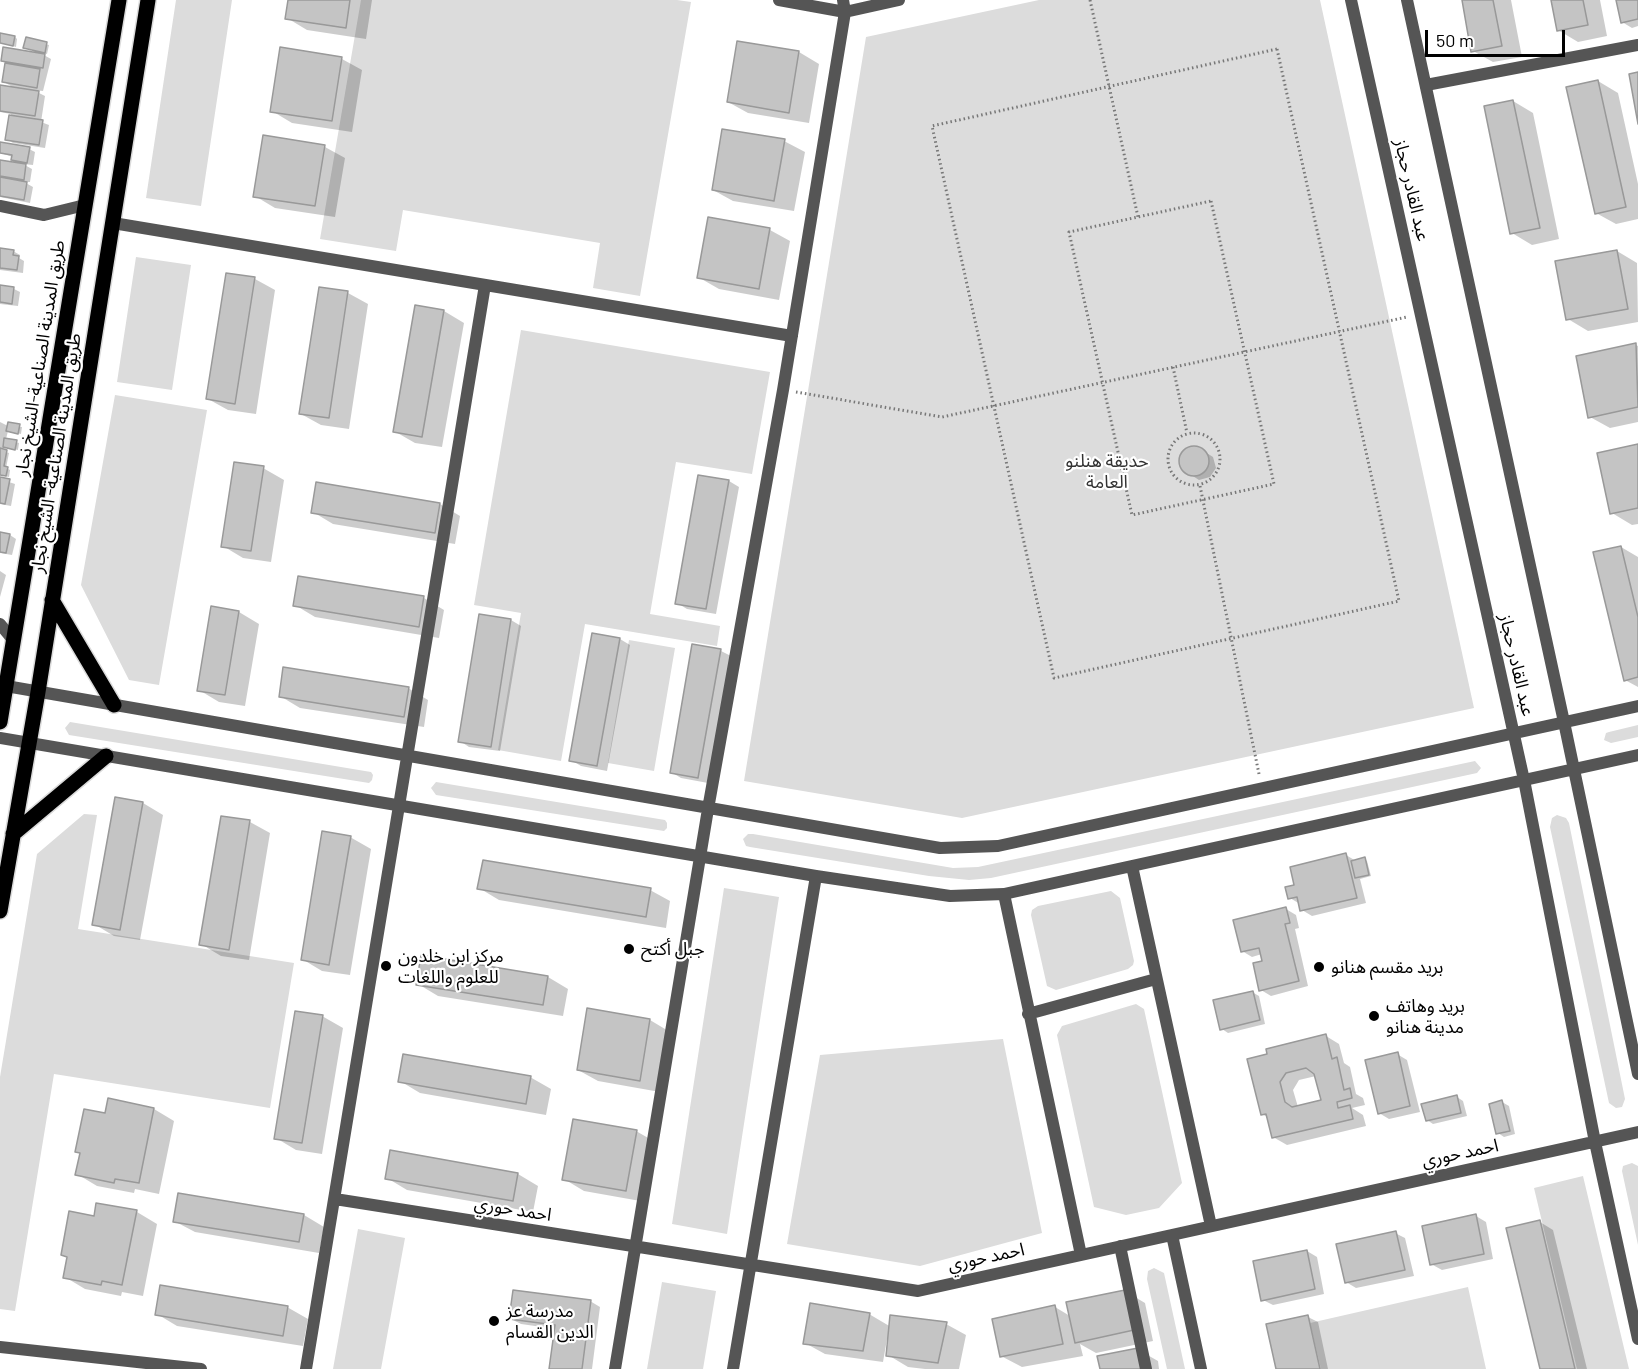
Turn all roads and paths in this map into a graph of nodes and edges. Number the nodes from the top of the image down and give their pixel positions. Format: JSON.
{"nodes":[{"id":1,"x":119,"y":0,"type":"edge"},
{"id":2,"x":148,"y":0,"type":"edge"},
{"id":3,"x":779,"y":0,"type":"edge"},
{"id":4,"x":899,"y":0,"type":"edge"},
{"id":5,"x":1090,"y":0,"type":"edge"},
{"id":6,"x":1351,"y":0,"type":"edge"},
{"id":7,"x":1407,"y":0,"type":"edge"},
{"id":8,"x":844,"y":6,"type":"edge"},
{"id":9,"x":1638,"y":45,"type":"edge"},
{"id":10,"x":1426,"y":85,"type":"junction"},
{"id":11,"x":1109,"y":87,"type":"junction"},
{"id":12,"x":85,"y":205,"type":"junction"},
{"id":13,"x":0,"y":206,"type":"edge"},
{"id":14,"x":1138,"y":217,"type":"junction"},
{"id":15,"x":112,"y":223,"type":"junction"},
{"id":16,"x":484,"y":285,"type":"junction"},
{"id":17,"x":1421,"y":314,"type":"junction"},
{"id":18,"x":1339,"y":332,"type":"junction"},
{"id":19,"x":792,"y":336,"type":"junction"},
{"id":20,"x":1245,"y":352,"type":"junction"},
{"id":21,"x":1173,"y":367,"type":"junction"},
{"id":22,"x":1102,"y":382,"type":"junction"},
{"id":23,"x":783,"y":390,"type":"junction"},
{"id":24,"x":994,"y":406,"type":"junction"},
{"id":25,"x":1187,"y":433,"type":"junction"},
{"id":26,"x":1200,"y":486,"type":"junction"},
{"id":27,"x":1202,"y":500,"type":"junction"},
{"id":28,"x":52,"y":600,"type":"junction"},
{"id":29,"x":0,"y":624,"type":"edge"},
{"id":30,"x":1231,"y":639,"type":"junction"},
{"id":31,"x":14,"y":641,"type":"junction"},
{"id":32,"x":5,"y":661,"type":"edge"},
{"id":33,"x":6,"y":686,"type":"junction"},
{"id":34,"x":38,"y":692,"type":"junction"},
{"id":35,"x":114,"y":705,"type":"junction"},
{"id":36,"x":1638,"y":706,"type":"edge"},
{"id":37,"x":1,"y":716,"type":"edge"},
{"id":38,"x":1564,"y":722,"type":"junction"},
{"id":39,"x":1514,"y":733,"type":"junction"},
{"id":40,"x":0,"y":738,"type":"edge"},
{"id":41,"x":29,"y":743,"type":"junction"},
{"id":42,"x":1638,"y":755,"type":"edge"},
{"id":43,"x":106,"y":756,"type":"junction"},
{"id":44,"x":407,"y":756,"type":"junction"},
{"id":45,"x":1574,"y":769,"type":"junction"},
{"id":46,"x":1524,"y":780,"type":"junction"},
{"id":47,"x":1262,"y":788,"type":"junction"},
{"id":48,"x":399,"y":806,"type":"junction"},
{"id":49,"x":708,"y":809,"type":"junction"},
{"id":50,"x":13,"y":834,"type":"junction"},
{"id":51,"x":700,"y":857,"type":"junction"},
{"id":52,"x":1132,"y":866,"type":"junction"},
{"id":53,"x":816,"y":876,"type":"junction"},
{"id":54,"x":1004,"y":894,"type":"junction"},
{"id":55,"x":0,"y":911,"type":"edge"},
{"id":56,"x":1156,"y":979,"type":"junction"},
{"id":57,"x":1028,"y":1014,"type":"junction"},
{"id":58,"x":1638,"y":1074,"type":"edge"},
{"id":59,"x":1638,"y":1132,"type":"edge"},
{"id":60,"x":1595,"y":1142,"type":"junction"},
{"id":61,"x":335,"y":1198,"type":"junction"},
{"id":62,"x":1211,"y":1226,"type":"junction"},
{"id":63,"x":1172,"y":1235,"type":"junction"},
{"id":64,"x":635,"y":1246,"type":"junction"},
{"id":65,"x":1120,"y":1246,"type":"junction"},
{"id":66,"x":1081,"y":1255,"type":"junction"},
{"id":67,"x":751,"y":1264,"type":"junction"},
{"id":68,"x":1638,"y":1339,"type":"edge"},
{"id":69,"x":0,"y":1347,"type":"edge"},
{"id":70,"x":201,"y":1369,"type":"edge"},
{"id":71,"x":306,"y":1369,"type":"edge"},
{"id":72,"x":615,"y":1369,"type":"edge"},
{"id":73,"x":734,"y":1369,"type":"edge"},
{"id":74,"x":1146,"y":1369,"type":"edge"},
{"id":75,"x":1201,"y":1369,"type":"edge"}],
"edges":[{"from":1,"to":12,"type":"main road","name":"طريق المدينة الصناعية-الشيخ نجار"},
{"from":2,"to":15,"type":"main road","name":"طريق المدينة الصناعية- الشيخ نجار"},
{"from":3,"to":8,"type":"street"},
{"from":4,"to":8,"type":"street"},
{"from":5,"to":11,"type":"path"},
{"from":6,"to":17,"type":"street","name":"عبد القادر حجاز"},
{"from":7,"to":10,"type":"street","name":"عبد القادر حجاز"},
{"from":8,"to":19,"type":"street"},
{"from":9,"to":10,"type":"street"},
{"from":10,"to":38,"type":"street","name":"عبد القادر حجاز"},
{"from":11,"to":14,"type":"path"},
{"from":11,"to":18,"type":"path"},
{"from":11,"to":24,"type":"path"},
{"from":12,"to":13,"type":"street"},
{"from":12,"to":31,"type":"main road","name":"طريق المدينة الصناعية-الشيخ نجار"},
{"from":14,"to":20,"type":"path"},
{"from":14,"to":22,"type":"path"},
{"from":15,"to":16,"type":"street"},
{"from":15,"to":28,"type":"main road","name":"طريق المدينة الصناعية- الشيخ نجار"},
{"from":16,"to":19,"type":"street"},
{"from":16,"to":44,"type":"street"},
{"from":17,"to":18,"type":"path"},
{"from":17,"to":39,"type":"street","name":"عبد القادر حجاز"},
{"from":18,"to":20,"type":"path"},
{"from":18,"to":30,"type":"path"},
{"from":19,"to":23,"type":"street"},
{"from":20,"to":21,"type":"path"},
{"from":20,"to":27,"type":"path"},
{"from":21,"to":22,"type":"path"},
{"from":21,"to":25,"type":"path"},
{"from":22,"to":24,"type":"path"},
{"from":22,"to":27,"type":"path"},
{"from":23,"to":24,"type":"path"},
{"from":23,"to":49,"type":"street"},
{"from":24,"to":30,"type":"path"},
{"from":25,"to":26,"type":"path"},
{"from":25,"to":26,"type":"path"},
{"from":26,"to":27,"type":"path"},
{"from":27,"to":30,"type":"path"},
{"from":28,"to":34,"type":"main road","name":"طريق المدينة الصناعية- الشيخ نجار"},
{"from":28,"to":35,"type":"main road"},
{"from":29,"to":31,"type":"street"},
{"from":30,"to":47,"type":"path"},
{"from":31,"to":32,"type":"main road","name":"طريق المدينة الصناعية-الشيخ نجار"},
{"from":32,"to":33,"type":"main road","name":"طريق المدينة الصناعية-الشيخ نجار"},
{"from":33,"to":34,"type":"street"},
{"from":33,"to":37,"type":"main road","name":"طريق المدينة الصناعية-الشيخ نجار"},
{"from":34,"to":35,"type":"street"},
{"from":34,"to":41,"type":"main road","name":"طريق المدينة الصناعية- الشيخ نجار"},
{"from":35,"to":44,"type":"street"},
{"from":36,"to":38,"type":"street"},
{"from":38,"to":39,"type":"street"},
{"from":38,"to":45,"type":"street","name":"عبد القادر حجاز"},
{"from":39,"to":46,"type":"street","name":"عبد القادر حجاز"},
{"from":39,"to":47,"type":"street"},
{"from":40,"to":41,"type":"street"},
{"from":41,"to":43,"type":"street"},
{"from":41,"to":50,"type":"main road","name":"طريق المدينة الصناعية- الشيخ نجار"},
{"from":42,"to":45,"type":"street"},
{"from":43,"to":48,"type":"street"},
{"from":43,"to":50,"type":"main road"},
{"from":44,"to":48,"type":"street"},
{"from":44,"to":49,"type":"street"},
{"from":45,"to":46,"type":"street"},
{"from":45,"to":58,"type":"street","name":"عبد القادر حجاز"},
{"from":46,"to":52,"type":"street"},
{"from":46,"to":60,"type":"street","name":"عبد القادر حجاز"},
{"from":47,"to":49,"type":"street"},
{"from":48,"to":51,"type":"street"},
{"from":48,"to":61,"type":"street"},
{"from":49,"to":51,"type":"street"},
{"from":50,"to":55,"type":"main road","name":"طريق المدينة الصناعية- الشيخ نجار"},
{"from":51,"to":53,"type":"street"},
{"from":51,"to":64,"type":"street"},
{"from":52,"to":54,"type":"street"},
{"from":52,"to":56,"type":"street"},
{"from":53,"to":54,"type":"street"},
{"from":53,"to":67,"type":"street"},
{"from":54,"to":57,"type":"street"},
{"from":56,"to":57,"type":"street"},
{"from":56,"to":62,"type":"street"},
{"from":57,"to":66,"type":"street"},
{"from":59,"to":60,"type":"street","name":"احمد حوري"},
{"from":60,"to":62,"type":"street","name":"احمد حوري"},
{"from":60,"to":68,"type":"street","name":"عبد القادر حجاز"},
{"from":61,"to":64,"type":"street","name":"احمد حوري"},
{"from":61,"to":71,"type":"street"},
{"from":62,"to":63,"type":"street","name":"احمد حوري"},
{"from":63,"to":65,"type":"street","name":"احمد حوري"},
{"from":63,"to":75,"type":"street"},
{"from":64,"to":67,"type":"street","name":"احمد حوري"},
{"from":64,"to":72,"type":"street"},
{"from":65,"to":66,"type":"street","name":"احمد حوري"},
{"from":65,"to":74,"type":"street"},
{"from":66,"to":67,"type":"street","name":"احمد حوري"},
{"from":67,"to":73,"type":"street"},
{"from":69,"to":70,"type":"street"}]}
